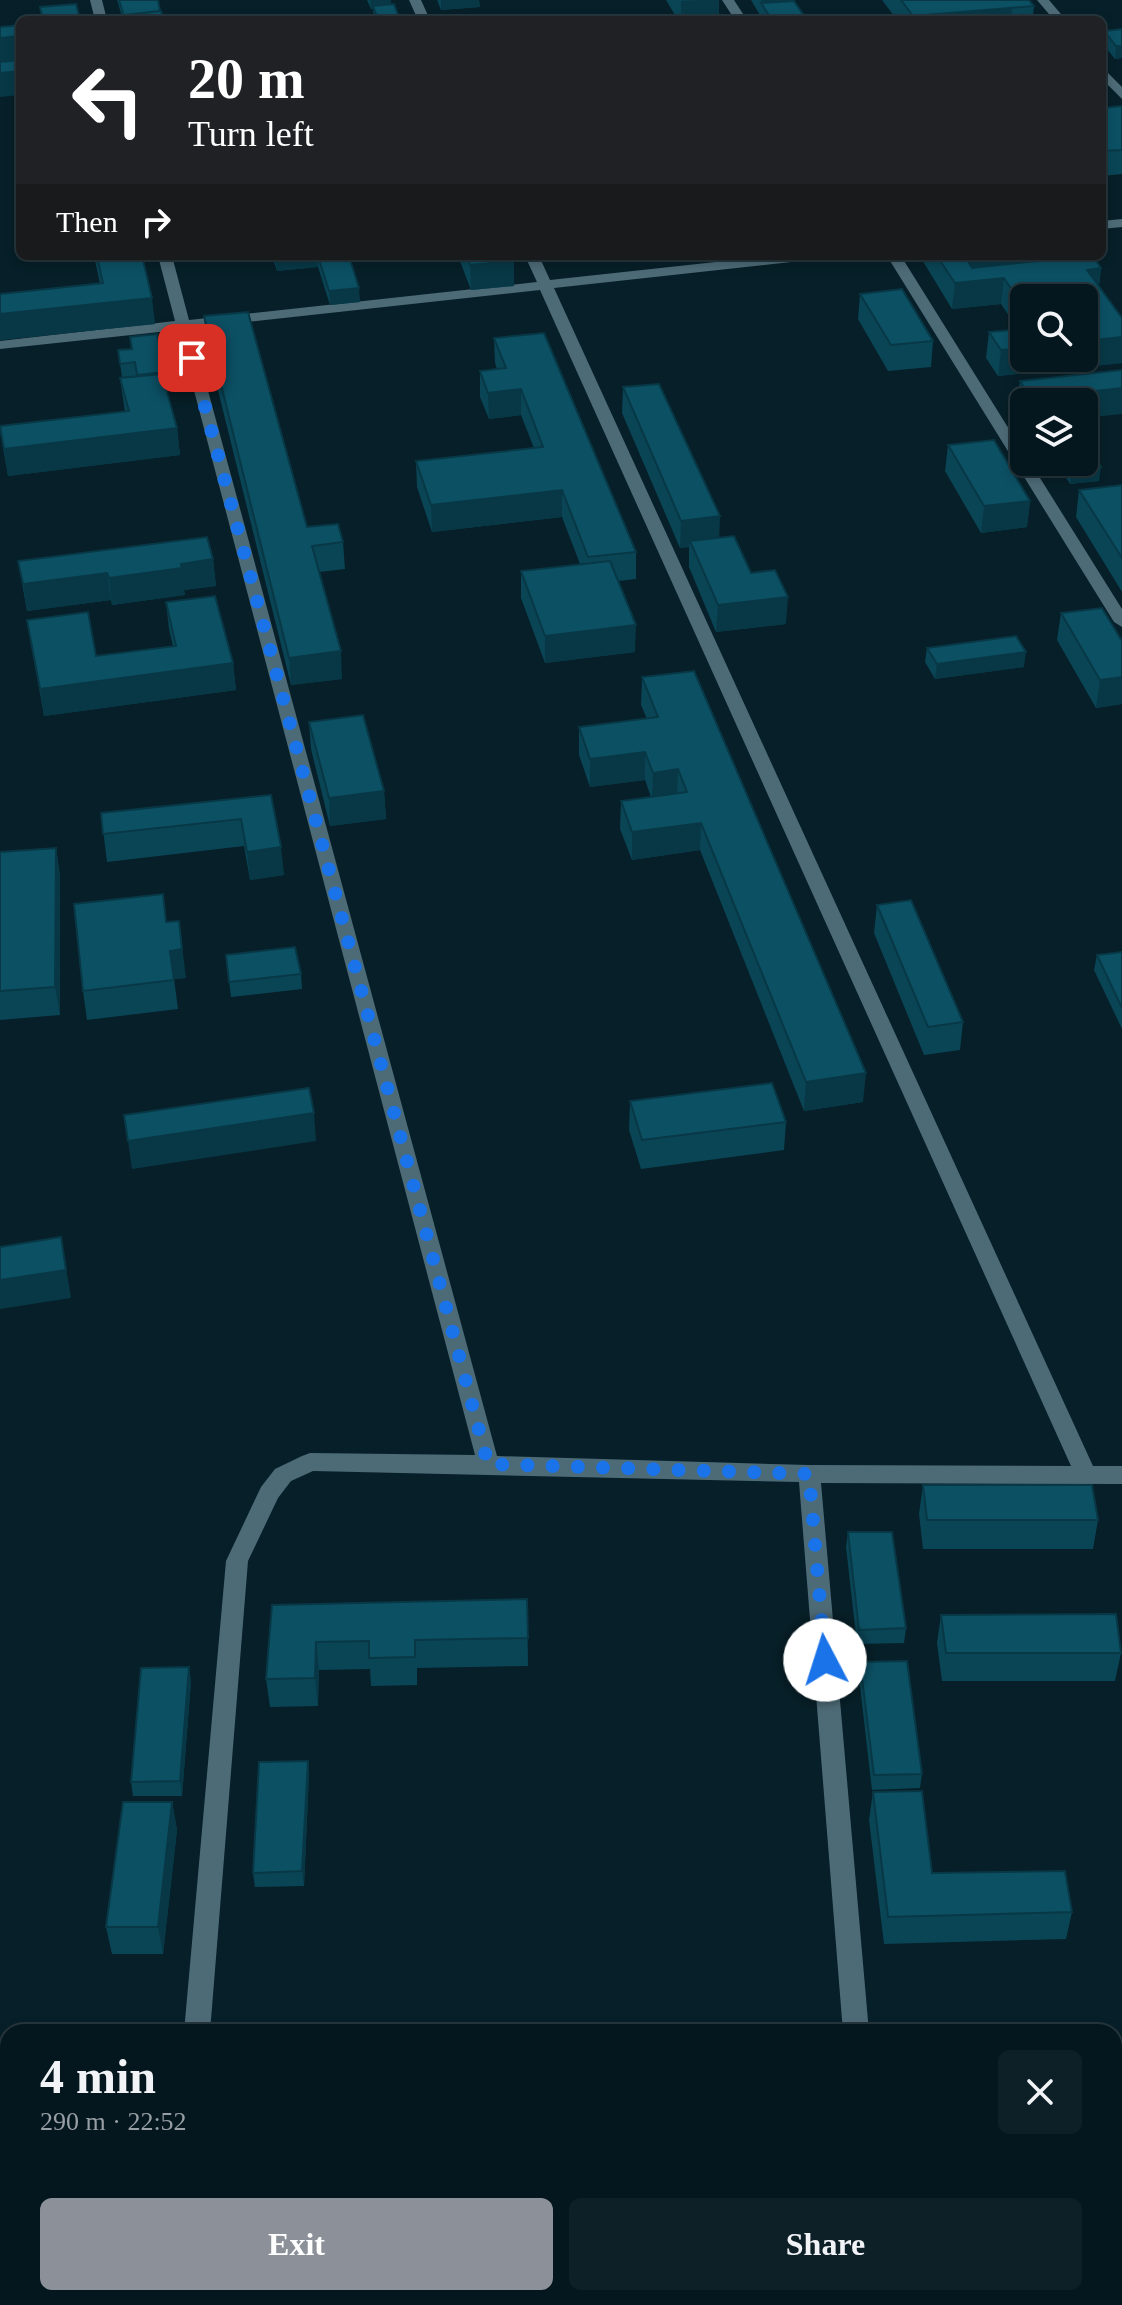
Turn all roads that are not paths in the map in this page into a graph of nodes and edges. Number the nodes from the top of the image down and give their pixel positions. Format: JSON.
{"nodes":[{"id":1,"x":1043,"y":0,"type":"edge"},
{"id":2,"x":1057,"y":16,"type":"edge"},
{"id":3,"x":1106,"y":76,"type":"edge"},
{"id":4,"x":1122,"y":95,"type":"edge"},
{"id":5,"x":166,"y":260,"type":"edge"},
{"id":6,"x":534,"y":260,"type":"edge"},
{"id":7,"x":774,"y":260,"type":"edge"},
{"id":8,"x":896,"y":260,"type":"edge"},
{"id":9,"x":545,"y":286,"type":"junction"},
{"id":10,"x":184,"y":327,"type":"junction"},
{"id":11,"x":0,"y":345,"type":"edge"},
{"id":12,"x":1122,"y":622,"type":"edge"},
{"id":13,"x":488,"y":1464,"type":"junction"},
{"id":14,"x":1085,"y":1473,"type":"junction"},
{"id":15,"x":809,"y":1474,"type":"junction"},
{"id":16,"x":1122,"y":1475,"type":"edge"},
{"id":17,"x":198,"y":2024,"type":"edge"},
{"id":18,"x":855,"y":2024,"type":"edge"}],
"edges":[{"from":1,"to":2,"type":"street"},
{"from":3,"to":4,"type":"street"},
{"from":5,"to":10,"type":"street"},
{"from":6,"to":9,"type":"street"},
{"from":7,"to":9,"type":"street"},
{"from":8,"to":12,"type":"street"},
{"from":9,"to":10,"type":"street"},
{"from":9,"to":14,"type":"street"},
{"from":10,"to":11,"type":"street"},
{"from":10,"to":13,"type":"street"},
{"from":13,"to":15,"type":"street"},
{"from":13,"to":17,"type":"street"},
{"from":14,"to":15,"type":"street"},
{"from":14,"to":16,"type":"street"},
{"from":15,"to":18,"type":"street"}]}
